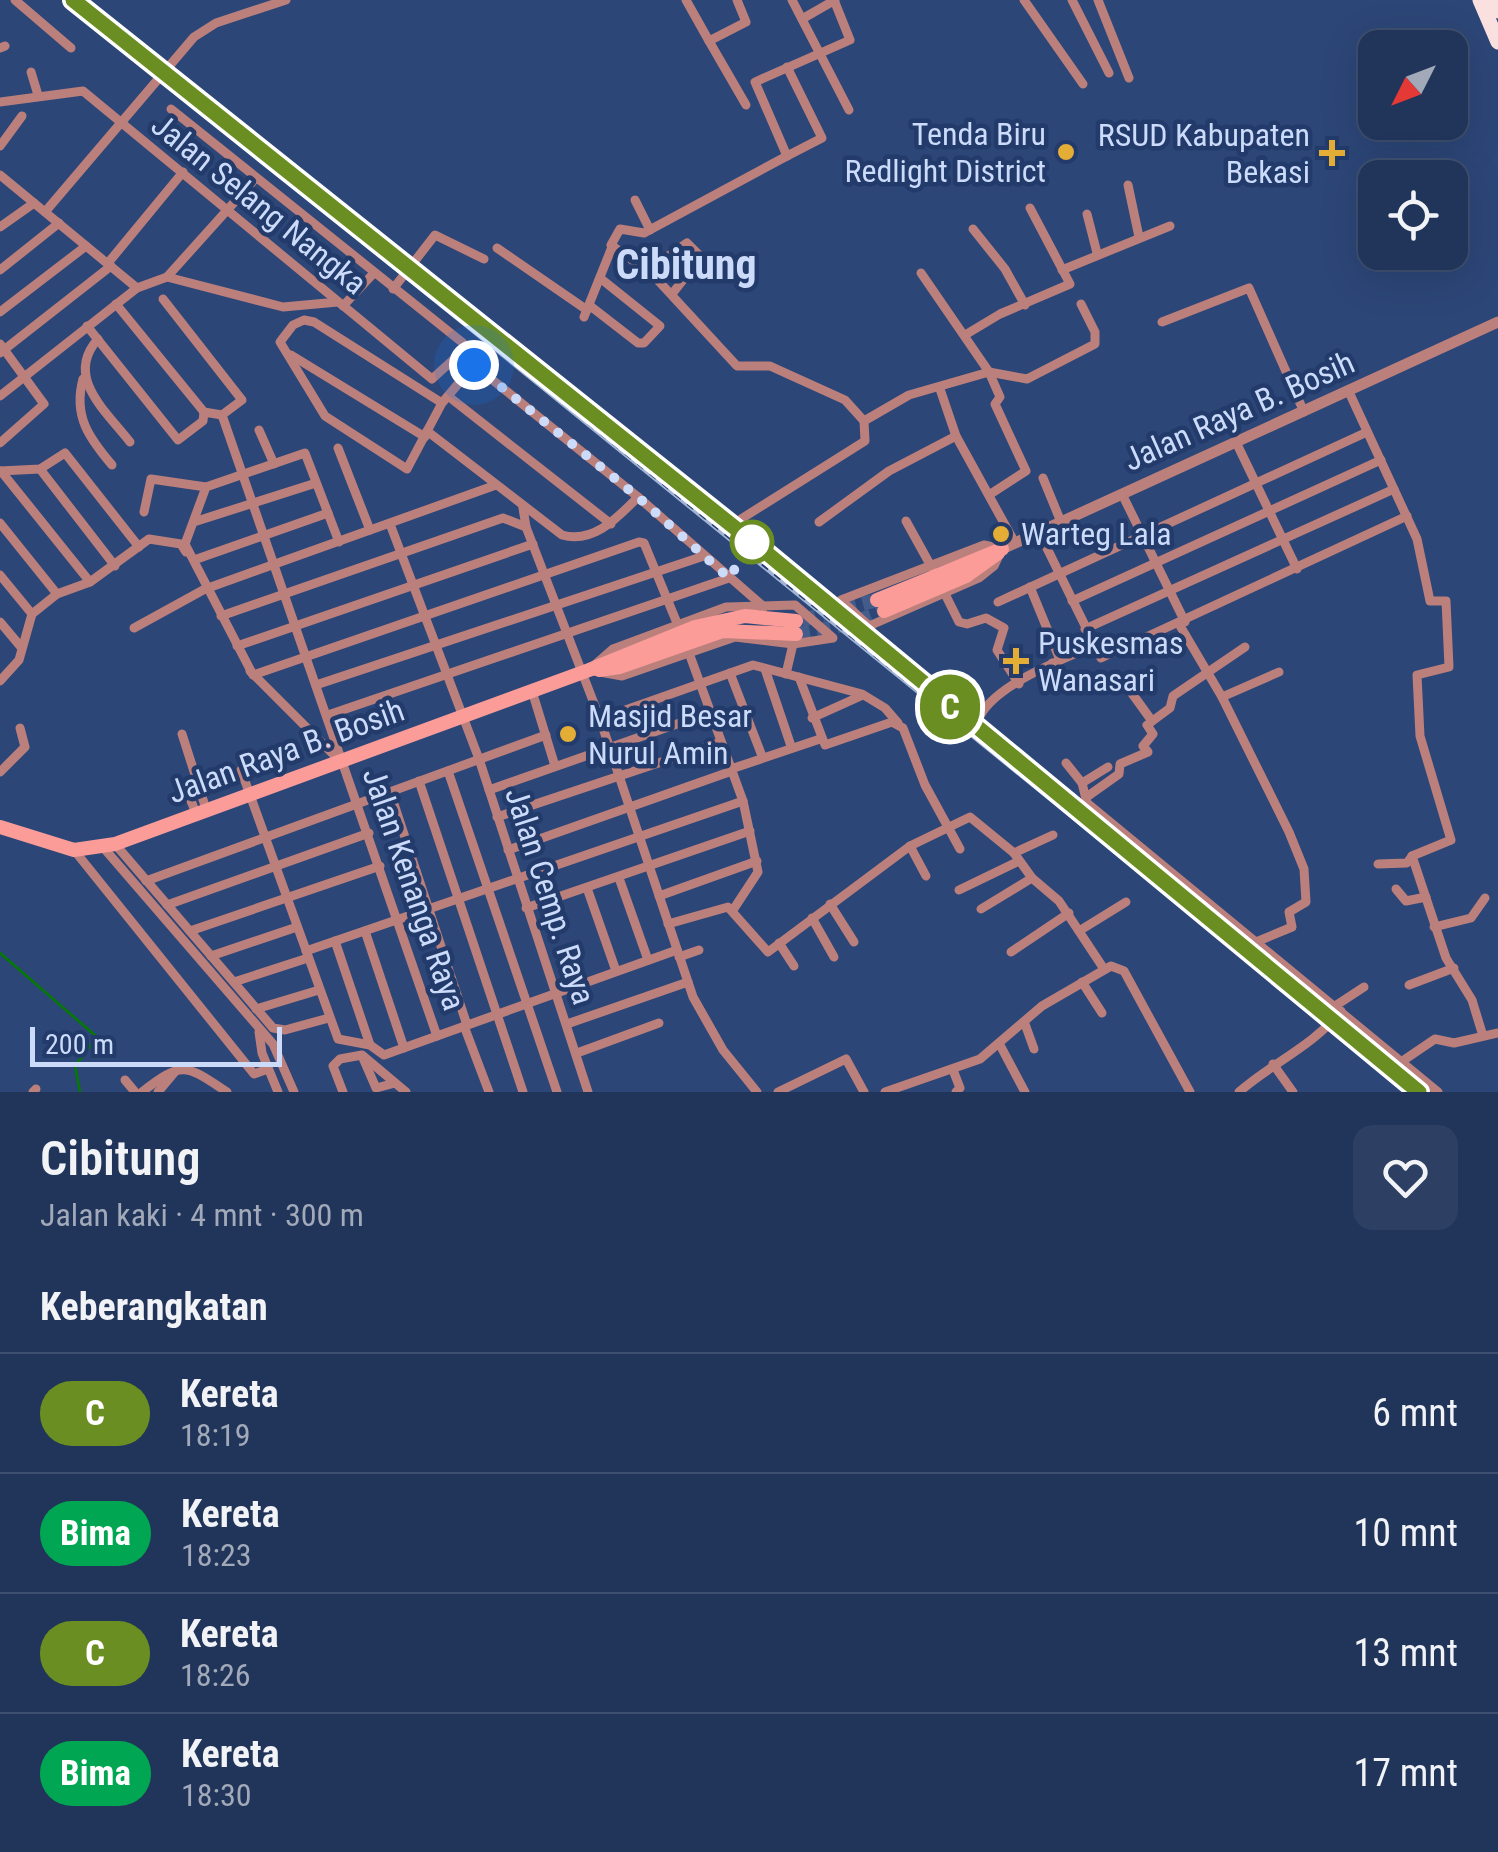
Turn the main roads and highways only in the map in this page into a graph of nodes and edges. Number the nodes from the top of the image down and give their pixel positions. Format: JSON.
{"nodes":[{"id":1,"x":1480,"y":0,"type":"edge"},
{"id":2,"x":1493,"y":0,"type":"edge"},
{"id":3,"x":1498,"y":11,"type":"edge"},
{"id":4,"x":1498,"y":42,"type":"edge"},
{"id":5,"x":1009,"y":546,"type":"road end"},
{"id":6,"x":881,"y":606,"type":"tunnel mouth"},
{"id":7,"x":795,"y":633,"type":"tunnel mouth"},
{"id":8,"x":0,"y":827,"type":"edge"}],
"edges":[{"from":1,"to":4,"type":"highway"},
{"from":2,"to":3,"type":"highway"},
{"from":5,"to":6,"type":"main road"},
{"from":7,"to":8,"type":"main road","name":"Jalan Raya B. Bosih"}]}
